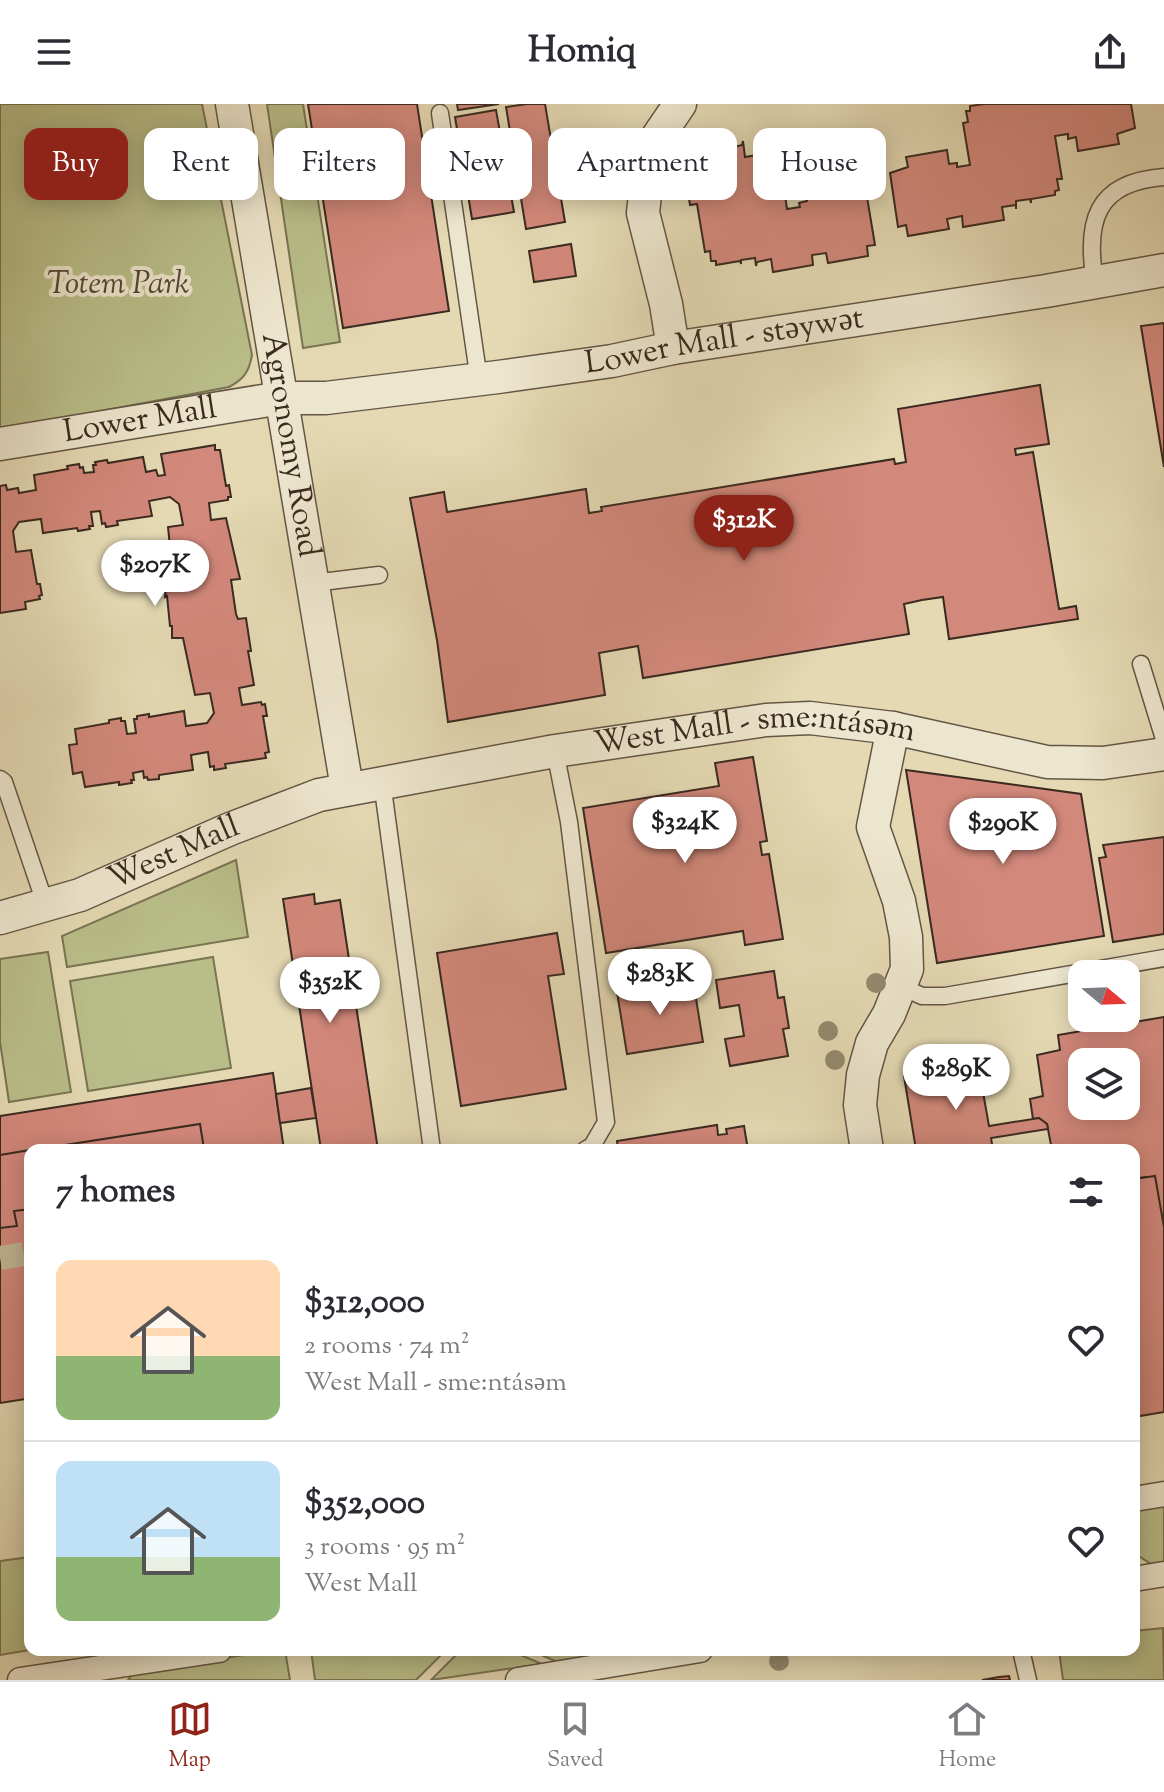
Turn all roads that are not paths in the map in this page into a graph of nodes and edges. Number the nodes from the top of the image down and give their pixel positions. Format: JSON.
{"nodes":[{"id":1,"x":232,"y":104,"type":"edge"},
{"id":2,"x":680,"y":104,"type":"edge"},
{"id":3,"x":440,"y":113,"type":"dead end"},
{"id":4,"x":1164,"y":177,"type":"edge"},
{"id":5,"x":1164,"y":270,"type":"edge"},
{"id":6,"x":1095,"y":283,"type":"junction"},
{"id":7,"x":673,"y":348,"type":"junction"},
{"id":8,"x":479,"y":380,"type":"junction"},
{"id":9,"x":281,"y":398,"type":"junction"},
{"id":10,"x":0,"y":444,"type":"edge"},
{"id":11,"x":379,"y":575,"type":"dead end"},
{"id":12,"x":313,"y":583,"type":"junction"},
{"id":13,"x":1141,"y":664,"type":"dead end"},
{"id":14,"x":893,"y":728,"type":"junction"},
{"id":15,"x":1164,"y":739,"type":"edge"},
{"id":16,"x":555,"y":751,"type":"junction"},
{"id":17,"x":1164,"y":754,"type":"edge"},
{"id":18,"x":0,"y":779,"type":"edge"},
{"id":19,"x":382,"y":782,"type":"junction"},
{"id":20,"x":347,"y":788,"type":"junction"},
{"id":21,"x":46,"y":906,"type":"junction"},
{"id":22,"x":0,"y":918,"type":"edge"},
{"id":23,"x":1164,"y":958,"type":"edge"},
{"id":24,"x":900,"y":986,"type":"junction"},
{"id":25,"x":431,"y":1144,"type":"edge"},
{"id":26,"x":593,"y":1144,"type":"edge"},
{"id":27,"x":866,"y":1144,"type":"edge"},
{"id":28,"x":1164,"y":1494,"type":"edge"},
{"id":29,"x":1140,"y":1498,"type":"edge"},
{"id":30,"x":1164,"y":1574,"type":"edge"},
{"id":31,"x":1140,"y":1578,"type":"edge"},
{"id":32,"x":180,"y":1656,"type":"edge"},
{"id":33,"x":664,"y":1656,"type":"edge"},
{"id":34,"x":1022,"y":1656,"type":"edge"},
{"id":35,"x":20,"y":1680,"type":"edge"},
{"id":36,"x":518,"y":1680,"type":"edge"},
{"id":37,"x":1028,"y":1680,"type":"edge"}],
"edges":[{"from":1,"to":9,"type":"street","name":"Agronomy Road"},
{"from":2,"to":7,"type":"street"},
{"from":3,"to":8,"type":"lane"},
{"from":4,"to":6,"type":"lane"},
{"from":5,"to":6,"type":"street","name":"Lower Mall - stəywət"},
{"from":6,"to":7,"type":"street","name":"Lower Mall - stəywət"},
{"from":7,"to":8,"type":"street","name":"Lower Mall - stəywət"},
{"from":8,"to":9,"type":"street","name":"Lower Mall - stəywət"},
{"from":9,"to":10,"type":"street","name":"Lower Mall"},
{"from":9,"to":12,"type":"street","name":"Agronomy Road"},
{"from":11,"to":12,"type":"lane"},
{"from":12,"to":20,"type":"street","name":"Agronomy Road"},
{"from":13,"to":15,"type":"lane"},
{"from":14,"to":16,"type":"street","name":"West Mall - sme:ntásəm"},
{"from":14,"to":17,"type":"street","name":"West Mall - sme:ntásəm"},
{"from":14,"to":24,"type":"street"},
{"from":16,"to":19,"type":"street","name":"West Mall - sme:ntásəm"},
{"from":16,"to":26,"type":"lane"},
{"from":18,"to":21,"type":"lane"},
{"from":19,"to":20,"type":"street","name":"West Mall - sme:ntásəm"},
{"from":19,"to":25,"type":"lane"},
{"from":20,"to":21,"type":"street","name":"West Mall"},
{"from":21,"to":22,"type":"street","name":"West Mall"},
{"from":23,"to":24,"type":"lane"},
{"from":24,"to":27,"type":"street"},
{"from":28,"to":29,"type":"street"},
{"from":30,"to":31,"type":"street"},
{"from":32,"to":35,"type":"street"},
{"from":33,"to":36,"type":"street"},
{"from":34,"to":37,"type":"lane"}]}
